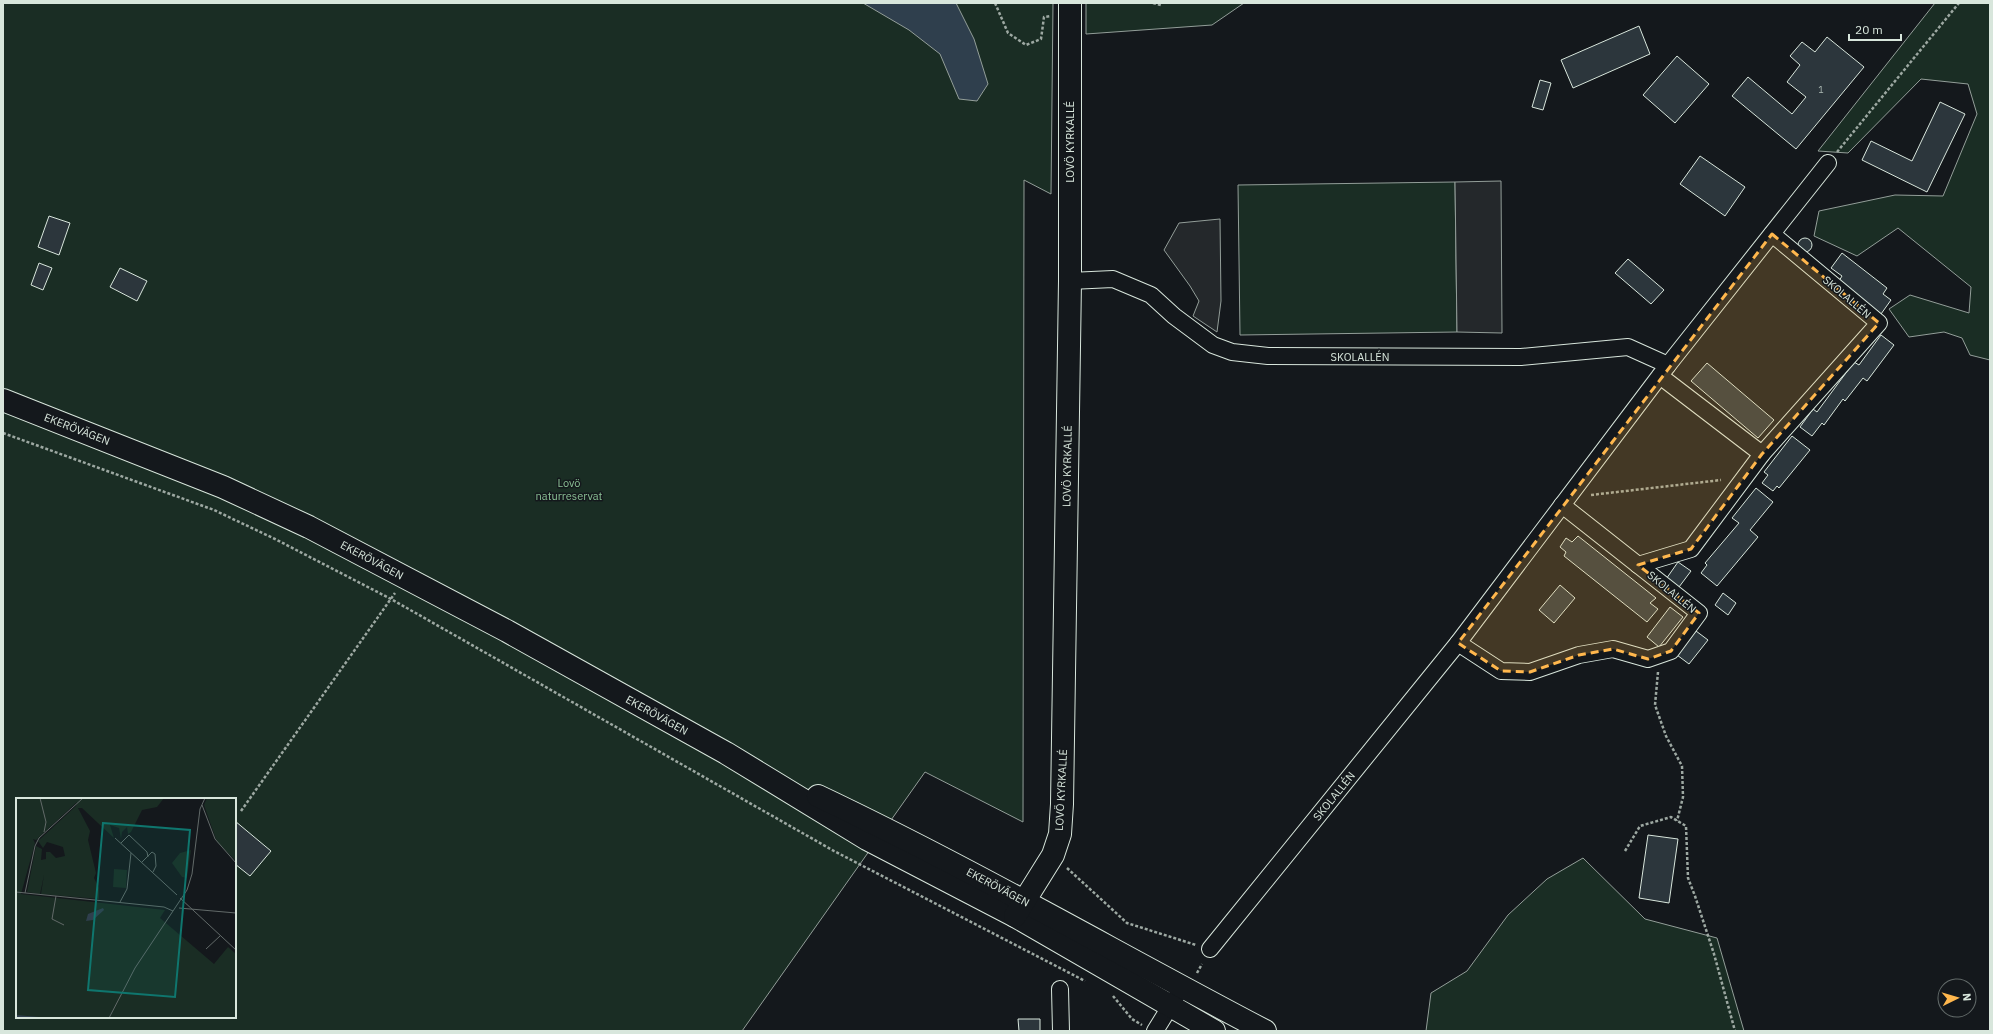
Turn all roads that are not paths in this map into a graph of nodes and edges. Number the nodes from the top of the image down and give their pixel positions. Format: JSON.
{"nodes":[{"id":1,"x":1070,"y":8,"type":"edge"},
{"id":2,"x":1828,"y":163,"type":"road end"},
{"id":3,"x":1772,"y":234,"type":"junction"},
{"id":4,"x":1070,"y":281,"type":"junction"},
{"id":5,"x":1664,"y":371,"type":"junction"},
{"id":6,"x":3,"y":400,"type":"edge"},
{"id":7,"x":1762,"y":454,"type":"junction"},
{"id":8,"x":1565,"y":502,"type":"junction"},
{"id":9,"x":1638,"y":565,"type":"junction"},
{"id":10,"x":1458,"y":643,"type":"junction"},
{"id":11,"x":1019,"y":909,"type":"junction"},
{"id":12,"x":1210,"y":949,"type":"road end"},
{"id":13,"x":1191,"y":983,"type":"junction"},
{"id":14,"x":1060,"y":989,"type":"dead end"},
{"id":15,"x":1169,"y":1006,"type":"junction"},
{"id":16,"x":1150,"y":1029,"type":"edge"},
{"id":17,"x":1061,"y":1031,"type":"edge"},
{"id":18,"x":1214,"y":1031,"type":"edge"},
{"id":19,"x":1265,"y":1031,"type":"edge"}],
"edges":[{"from":1,"to":4,"type":"main road","name":"LOVÖ KYRKALLÉ"},
{"from":2,"to":3,"type":"street","name":"SKOLALLÉN"},
{"from":3,"to":5,"type":"street","name":"SKOLALLÉN"},
{"from":3,"to":7,"type":"street","name":"SKOLALLÉN"},
{"from":4,"to":5,"type":"street","name":"SKOLALLÉN"},
{"from":4,"to":11,"type":"main road","name":"LOVÖ KYRKALLÉ"},
{"from":5,"to":7,"type":"street","name":"SKOLALLÉN"},
{"from":5,"to":8,"type":"street","name":"SKOLALLÉN"},
{"from":6,"to":11,"type":"main road","name":"EKERÖVÄGEN"},
{"from":7,"to":9,"type":"street","name":"SKOLALLÉN"},
{"from":8,"to":9,"type":"street","name":"SKOLALLÉN"},
{"from":8,"to":10,"type":"street","name":"SKOLALLÉN"},
{"from":9,"to":10,"type":"street","name":"SKOLALLÉN"},
{"from":10,"to":12,"type":"street","name":"SKOLALLÉN"},
{"from":11,"to":13,"type":"main road","name":"EKERÖVÄGEN"},
{"from":11,"to":15,"type":"main road","name":"EKERÖVÄGEN"},
{"from":13,"to":15,"type":"street"},
{"from":13,"to":19,"type":"main road","name":"EKERÖVÄGEN"},
{"from":14,"to":17,"type":"street"},
{"from":15,"to":16,"type":"street"},
{"from":15,"to":18,"type":"main road","name":"EKERÖVÄGEN"}]}
